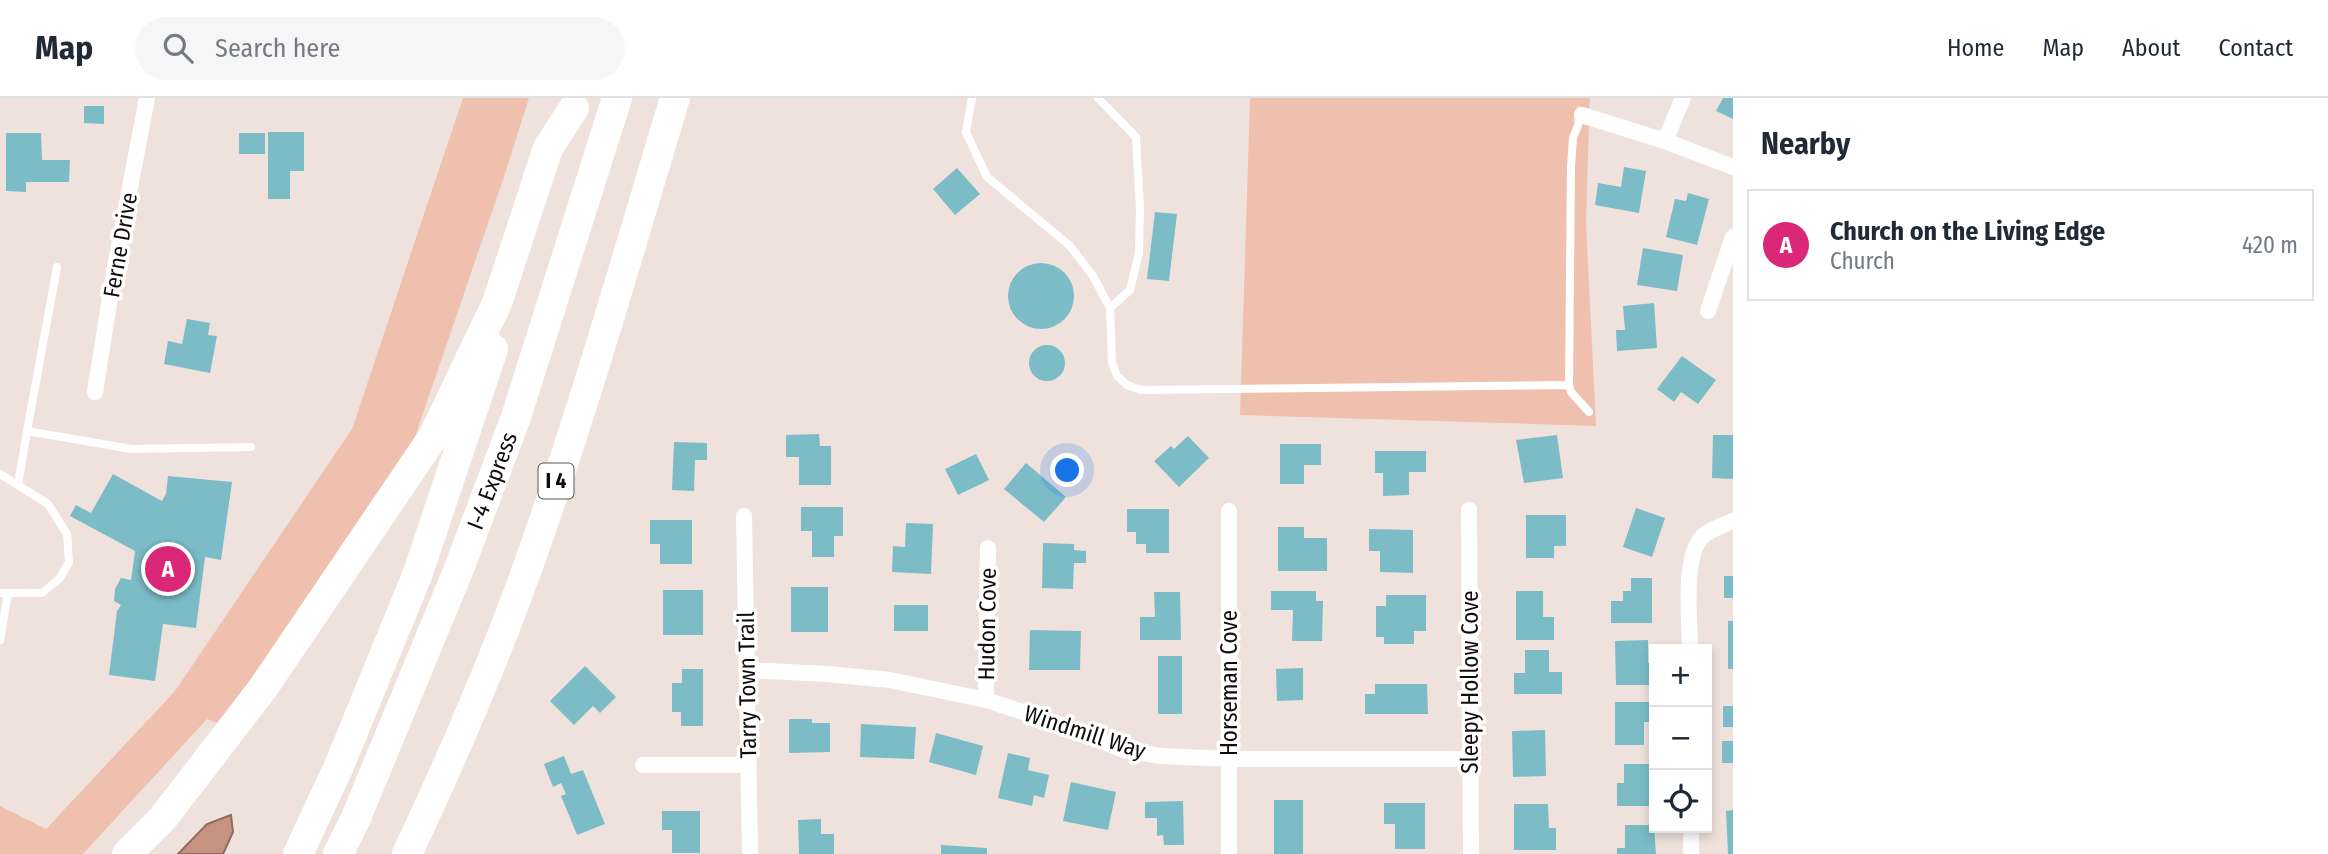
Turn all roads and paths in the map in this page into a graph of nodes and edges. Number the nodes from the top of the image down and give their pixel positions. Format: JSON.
{"nodes":[{"id":1,"x":146,"y":98,"type":"edge"},
{"id":2,"x":617,"y":98,"type":"edge"},
{"id":3,"x":675,"y":98,"type":"edge"},
{"id":4,"x":972,"y":98,"type":"edge"},
{"id":5,"x":1098,"y":98,"type":"edge"},
{"id":6,"x":1684,"y":98,"type":"edge"},
{"id":7,"x":575,"y":103,"type":"edge"},
{"id":8,"x":1582,"y":115,"type":"joint"},
{"id":9,"x":1665,"y":141,"type":"junction"},
{"id":10,"x":1733,"y":167,"type":"edge"},
{"id":11,"x":1733,"y":237,"type":"edge"},
{"id":12,"x":57,"y":267,"type":"dead end"},
{"id":13,"x":1110,"y":308,"type":"junction"},
{"id":14,"x":1708,"y":311,"type":"dead end"},
{"id":15,"x":1569,"y":385,"type":"junction"},
{"id":16,"x":95,"y":392,"type":"dead end"},
{"id":17,"x":1589,"y":412,"type":"dead end"},
{"id":18,"x":27,"y":430,"type":"junction"},
{"id":19,"x":251,"y":447,"type":"dead end"},
{"id":20,"x":0,"y":475,"type":"edge"},
{"id":21,"x":18,"y":485,"type":"junction"},
{"id":22,"x":1469,"y":510,"type":"dead end"},
{"id":23,"x":1229,"y":511,"type":"dead end"},
{"id":24,"x":744,"y":516,"type":"dead end"},
{"id":25,"x":1733,"y":522,"type":"edge"},
{"id":26,"x":988,"y":548,"type":"dead end"},
{"id":27,"x":4,"y":593,"type":"edge"},
{"id":28,"x":0,"y":640,"type":"edge"},
{"id":29,"x":1690,"y":644,"type":"edge"},
{"id":30,"x":746,"y":670,"type":"junction"},
{"id":31,"x":986,"y":700,"type":"junction"},
{"id":32,"x":1229,"y":759,"type":"junction"},
{"id":33,"x":1470,"y":759,"type":"junction"},
{"id":34,"x":643,"y":765,"type":"dead end"},
{"id":35,"x":749,"y":765,"type":"junction"},
{"id":36,"x":1691,"y":833,"type":"edge"},
{"id":37,"x":127,"y":854,"type":"edge"},
{"id":38,"x":298,"y":854,"type":"edge"},
{"id":39,"x":338,"y":854,"type":"edge"},
{"id":40,"x":407,"y":854,"type":"edge"},
{"id":41,"x":750,"y":854,"type":"edge"},
{"id":42,"x":1229,"y":854,"type":"edge"},
{"id":43,"x":1471,"y":854,"type":"edge"},
{"id":44,"x":1691,"y":854,"type":"edge"}],
"edges":[{"from":1,"to":16,"type":"street","name":"Ferne Drive"},
{"from":2,"to":39,"type":"highway","name":"I-4 Express"},
{"from":3,"to":40,"type":"highway","number":"I 4"},
{"from":4,"to":13,"type":"lane"},
{"from":5,"to":13,"type":"lane"},
{"from":6,"to":9,"type":"street"},
{"from":7,"to":37,"type":"highway"},
{"from":7,"to":38,"type":"highway"},
{"from":8,"to":9,"type":"street"},
{"from":8,"to":15,"type":"lane"},
{"from":9,"to":10,"type":"street"},
{"from":11,"to":14,"type":"street"},
{"from":12,"to":18,"type":"lane"},
{"from":13,"to":15,"type":"lane"},
{"from":15,"to":17,"type":"lane"},
{"from":18,"to":19,"type":"lane"},
{"from":18,"to":21,"type":"lane"},
{"from":20,"to":21,"type":"lane"},
{"from":21,"to":27,"type":"lane"},
{"from":22,"to":33,"type":"street","name":"Sleepy Hollow Cove"},
{"from":23,"to":32,"type":"street","name":"Horseman Cove"},
{"from":24,"to":30,"type":"street","name":"Tarry Town Trail"},
{"from":25,"to":29,"type":"street"},
{"from":26,"to":31,"type":"street","name":"Hudon Cove"},
{"from":27,"to":28,"type":"lane"},
{"from":30,"to":31,"type":"street","name":"Windmill Way"},
{"from":30,"to":35,"type":"street","name":"Tarry Town Trail"},
{"from":31,"to":32,"type":"street","name":"Windmill Way"},
{"from":32,"to":33,"type":"street","name":"Windmill Way"},
{"from":32,"to":42,"type":"street","name":"Horseman Cove"},
{"from":33,"to":43,"type":"street","name":"Sleepy Hollow Cove"},
{"from":34,"to":35,"type":"street"},
{"from":35,"to":41,"type":"street","name":"Tarry Town Trail"},
{"from":36,"to":44,"type":"street"}]}
